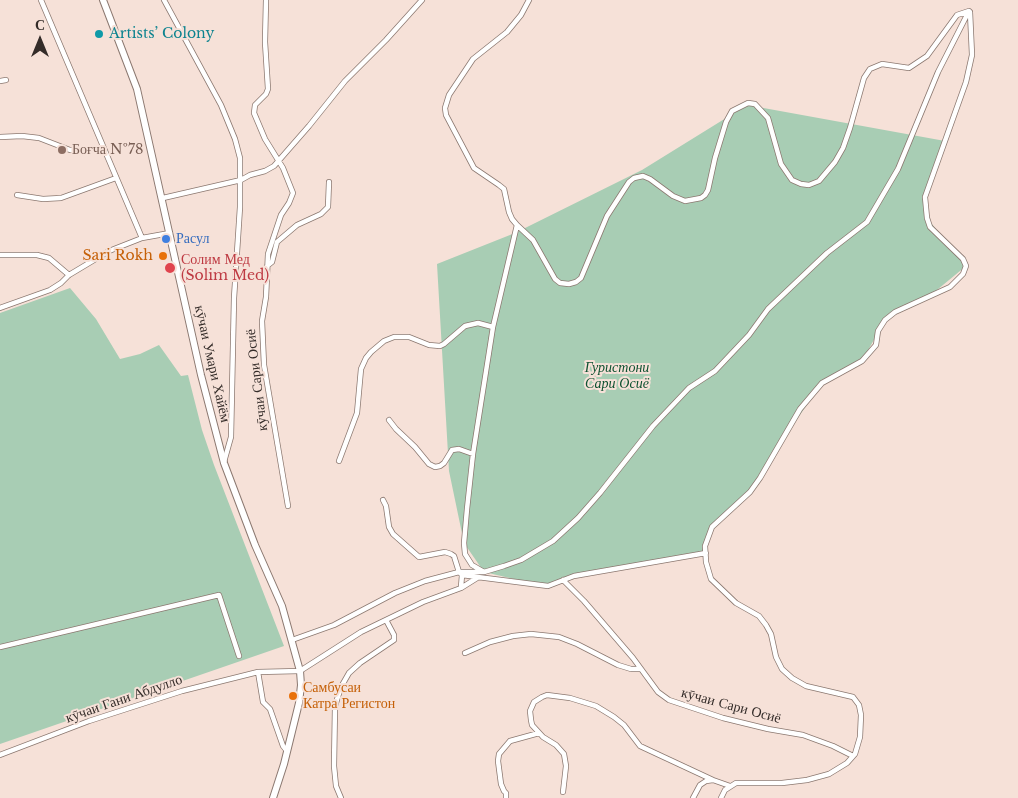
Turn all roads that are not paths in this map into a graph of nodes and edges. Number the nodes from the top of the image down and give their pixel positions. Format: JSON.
{"nodes":[{"id":1,"x":41,"y":0,"type":"edge"},
{"id":2,"x":103,"y":0,"type":"edge"},
{"id":3,"x":164,"y":0,"type":"edge"},
{"id":4,"x":265,"y":0,"type":"edge"},
{"id":5,"x":422,"y":0,"type":"edge"},
{"id":6,"x":529,"y":0,"type":"edge"},
{"id":7,"x":970,"y":11,"type":"junction"},
{"id":8,"x":6,"y":80,"type":"dead end"},
{"id":9,"x":0,"y":82,"type":"edge"},
{"id":10,"x":0,"y":137,"type":"edge"},
{"id":11,"x":81,"y":151,"type":"dead end"},
{"id":12,"x":280,"y":161,"type":"junction"},
{"id":13,"x":116,"y":178,"type":"junction"},
{"id":14,"x":241,"y":180,"type":"junction"},
{"id":15,"x":329,"y":182,"type":"dead end"},
{"id":16,"x":17,"y":195,"type":"dead end"},
{"id":17,"x":163,"y":198,"type":"junction"},
{"id":18,"x":517,"y":225,"type":"junction"},
{"id":19,"x":170,"y":233,"type":"junction"},
{"id":20,"x":142,"y":238,"type":"junction"},
{"id":21,"x":0,"y":255,"type":"edge"},
{"id":22,"x":267,"y":266,"type":"junction"},
{"id":23,"x":69,"y":275,"type":"junction"},
{"id":24,"x":0,"y":308,"type":"edge"},
{"id":25,"x":493,"y":327,"type":"junction"},
{"id":26,"x":389,"y":420,"type":"dead end"},
{"id":27,"x":473,"y":454,"type":"junction"},
{"id":28,"x":339,"y":461,"type":"dead end"},
{"id":29,"x":224,"y":463,"type":"junction"},
{"id":30,"x":383,"y":500,"type":"dead end"},
{"id":31,"x":288,"y":506,"type":"dead end"},
{"id":32,"x":706,"y":553,"type":"junction"},
{"id":33,"x":484,"y":572,"type":"junction"},
{"id":34,"x":460,"y":574,"type":"junction"},
{"id":35,"x":477,"y":578,"type":"junction"},
{"id":36,"x":563,"y":580,"type":"junction"},
{"id":37,"x":460,"y":588,"type":"junction"},
{"id":38,"x":386,"y":620,"type":"junction"},
{"id":39,"x":292,"y":640,"type":"junction"},
{"id":40,"x":0,"y":647,"type":"edge"},
{"id":41,"x":465,"y":653,"type":"dead end"},
{"id":42,"x":239,"y":656,"type":"dead end"},
{"id":43,"x":641,"y":670,"type":"junction"},
{"id":44,"x":300,"y":671,"type":"junction"},
{"id":45,"x":258,"y":672,"type":"junction"},
{"id":46,"x":540,"y":733,"type":"junction"},
{"id":47,"x":288,"y":751,"type":"junction"},
{"id":48,"x":0,"y":755,"type":"edge"},
{"id":49,"x":853,"y":756,"type":"junction"},
{"id":50,"x":713,"y":780,"type":"junction"},
{"id":51,"x":730,"y":786,"type":"junction"},
{"id":52,"x":563,"y":792,"type":"dead end"},
{"id":53,"x":272,"y":798,"type":"edge"},
{"id":54,"x":341,"y":798,"type":"edge"},
{"id":55,"x":506,"y":798,"type":"edge"},
{"id":56,"x":693,"y":798,"type":"edge"},
{"id":57,"x":721,"y":798,"type":"edge"}],
"edges":[{"from":1,"to":13,"type":"street"},
{"from":2,"to":17,"type":"main road","name":"кӯчаи Умари Хайём"},
{"from":3,"to":14,"type":"street"},
{"from":4,"to":12,"type":"street","name":"кӯчаи Сари Осиё"},
{"from":5,"to":12,"type":"street"},
{"from":6,"to":18,"type":"street"},
{"from":7,"to":18,"type":"street"},
{"from":7,"to":32,"type":"street"},
{"from":7,"to":33,"type":"street"},
{"from":8,"to":9,"type":"street"},
{"from":10,"to":11,"type":"street"},
{"from":12,"to":14,"type":"street"},
{"from":12,"to":22,"type":"street","name":"кӯчаи Сари Осиё"},
{"from":13,"to":16,"type":"street"},
{"from":13,"to":20,"type":"street"},
{"from":14,"to":17,"type":"street"},
{"from":14,"to":29,"type":"street"},
{"from":15,"to":22,"type":"street"},
{"from":17,"to":19,"type":"main road","name":"кӯчаи Умари Хайём"},
{"from":18,"to":25,"type":"street"},
{"from":19,"to":20,"type":"street"},
{"from":19,"to":29,"type":"main road","name":"кӯчаи Умари Хайём"},
{"from":20,"to":23,"type":"street"},
{"from":21,"to":23,"type":"street"},
{"from":22,"to":31,"type":"street","name":"кӯчаи Сари Осиё"},
{"from":23,"to":24,"type":"street"},
{"from":25,"to":27,"type":"street"},
{"from":25,"to":28,"type":"street"},
{"from":26,"to":27,"type":"street"},
{"from":27,"to":33,"type":"street"},
{"from":29,"to":39,"type":"main road","name":"кӯчаи Умари Хайём"},
{"from":30,"to":34,"type":"street"},
{"from":32,"to":36,"type":"street"},
{"from":32,"to":49,"type":"street"},
{"from":33,"to":34,"type":"street"},
{"from":34,"to":35,"type":"street"},
{"from":34,"to":37,"type":"street"},
{"from":34,"to":39,"type":"street"},
{"from":35,"to":36,"type":"street"},
{"from":35,"to":37,"type":"street"},
{"from":36,"to":43,"type":"street","name":"кӯчаи Сари Осиё"},
{"from":37,"to":38,"type":"street"},
{"from":38,"to":44,"type":"street"},
{"from":38,"to":54,"type":"street"},
{"from":39,"to":44,"type":"main road","name":"кӯчаи Умари Хайём"},
{"from":40,"to":42,"type":"street"},
{"from":41,"to":43,"type":"street"},
{"from":43,"to":49,"type":"street","name":"кӯчаи Сари Осиё"},
{"from":44,"to":45,"type":"street","name":"кӯчаи Гани Абдулло"},
{"from":44,"to":47,"type":"main road","name":"кӯчаи Умари Хайём"},
{"from":45,"to":47,"type":"street"},
{"from":45,"to":48,"type":"street","name":"кӯчаи Гани Абдулло"},
{"from":46,"to":50,"type":"street"},
{"from":46,"to":52,"type":"street"},
{"from":46,"to":55,"type":"street"},
{"from":47,"to":53,"type":"main road","name":"кӯчаи Умари Хайём"},
{"from":49,"to":51,"type":"street"},
{"from":50,"to":51,"type":"street"},
{"from":50,"to":56,"type":"street"},
{"from":51,"to":57,"type":"street"}]}
